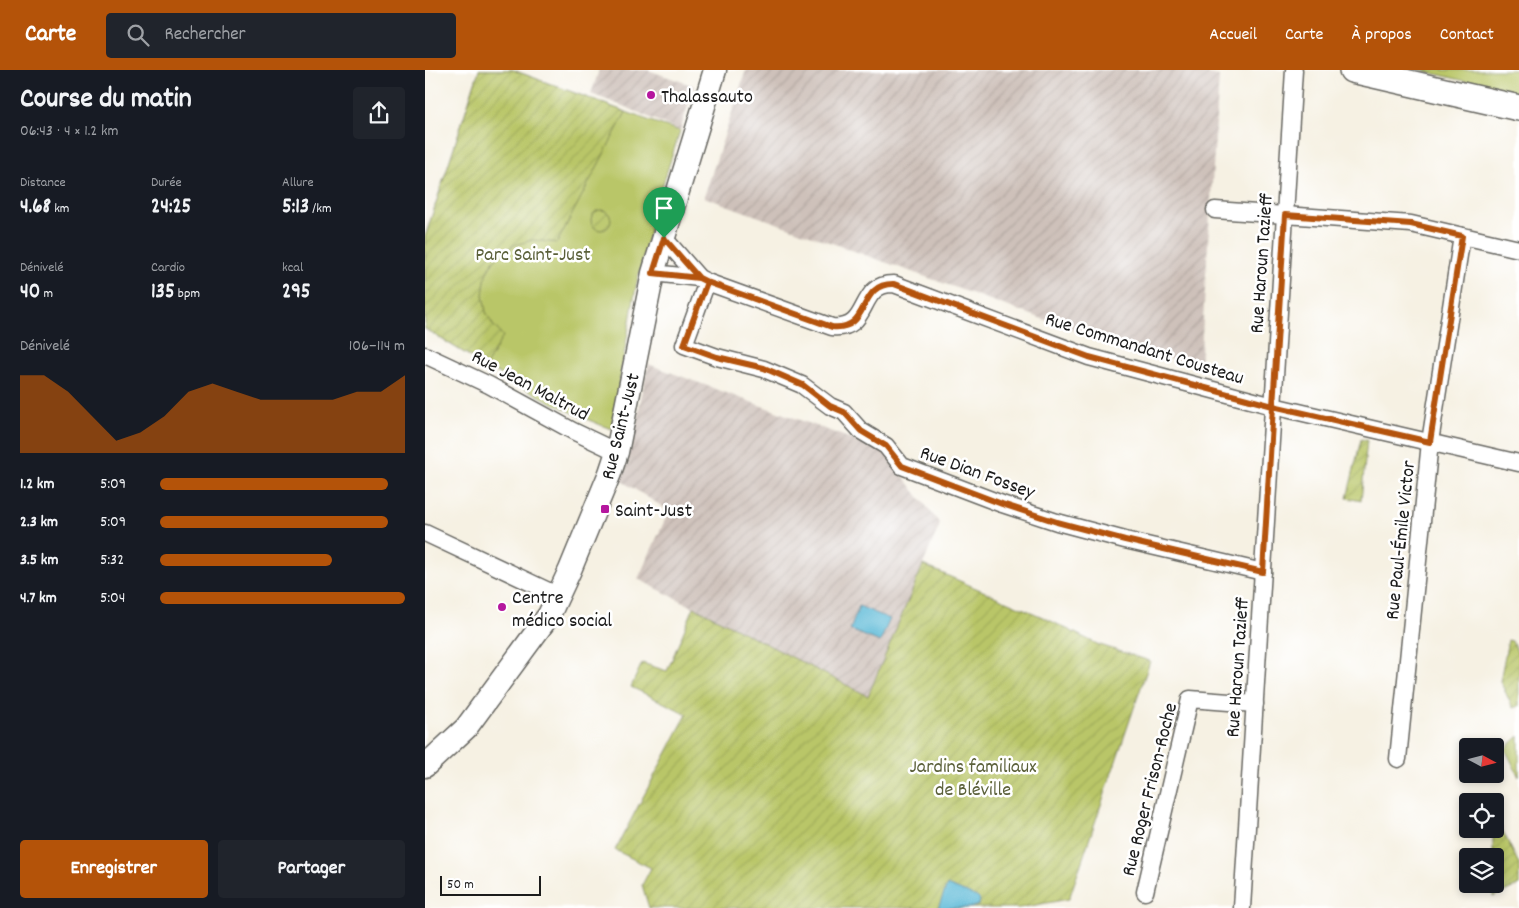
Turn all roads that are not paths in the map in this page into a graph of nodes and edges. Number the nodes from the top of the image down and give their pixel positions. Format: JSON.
{"nodes":[{"id":1,"x":715,"y":70,"type":"edge"},
{"id":2,"x":1294,"y":70,"type":"edge"},
{"id":3,"x":1352,"y":70,"type":"edge"},
{"id":4,"x":1519,"y":108,"type":"edge"},
{"id":5,"x":1215,"y":210,"type":"dead end"},
{"id":6,"x":1285,"y":215,"type":"junction"},
{"id":7,"x":1462,"y":236,"type":"junction"},
{"id":8,"x":664,"y":238,"type":"junction"},
{"id":9,"x":1519,"y":249,"type":"edge"},
{"id":10,"x":653,"y":273,"type":"junction"},
{"id":11,"x":703,"y":280,"type":"junction"},
{"id":12,"x":425,"y":355,"type":"edge"},
{"id":13,"x":1273,"y":406,"type":"junction"},
{"id":14,"x":1430,"y":442,"type":"junction"},
{"id":15,"x":617,"y":452,"type":"junction"},
{"id":16,"x":1519,"y":463,"type":"edge"},
{"id":17,"x":425,"y":533,"type":"edge"},
{"id":18,"x":1263,"y":572,"type":"junction"},
{"id":19,"x":559,"y":596,"type":"junction"},
{"id":20,"x":1255,"y":704,"type":"junction"},
{"id":21,"x":1398,"y":759,"type":"dead end"},
{"id":22,"x":425,"y":766,"type":"edge"},
{"id":23,"x":1145,"y":892,"type":"dead end"},
{"id":24,"x":1242,"y":908,"type":"edge"}],
"edges":[{"from":1,"to":8,"type":"street","name":"Rue Saint-Just"},
{"from":2,"to":6,"type":"street","name":"Rue Haroun Tazieff"},
{"from":3,"to":4,"type":"main road"},
{"from":5,"to":6,"type":"street"},
{"from":6,"to":7,"type":"street"},
{"from":6,"to":13,"type":"street","name":"Rue Haroun Tazieff"},
{"from":7,"to":9,"type":"street"},
{"from":7,"to":14,"type":"street","name":"Rue Paul-Émile Victor"},
{"from":8,"to":10,"type":"street","name":"Rue Saint-Just"},
{"from":8,"to":11,"type":"street","name":"Rue Commandant Cousteau"},
{"from":10,"to":11,"type":"street","name":"Rue Commandant Cousteau"},
{"from":10,"to":15,"type":"street","name":"Rue Saint-Just"},
{"from":11,"to":13,"type":"street","name":"Rue Commandant Cousteau"},
{"from":11,"to":18,"type":"street","name":"Rue Dian Fossey"},
{"from":12,"to":15,"type":"street","name":"Rue Jean Maltrud"},
{"from":13,"to":14,"type":"street","name":"Rue Commandant Cousteau"},
{"from":13,"to":18,"type":"street","name":"Rue Haroun Tazieff"},
{"from":14,"to":16,"type":"street","name":"Rue Commandant Cousteau"},
{"from":14,"to":21,"type":"street","name":"Rue Paul-Émile Victor"},
{"from":15,"to":19,"type":"street","name":"Rue Saint-Just"},
{"from":17,"to":19,"type":"street"},
{"from":18,"to":20,"type":"street","name":"Rue Haroun Tazieff"},
{"from":19,"to":22,"type":"street","name":"Rue Saint-Just"},
{"from":20,"to":23,"type":"street","name":"Rue Roger Frison-Roche"},
{"from":20,"to":24,"type":"street","name":"Rue Haroun Tazieff"}]}
